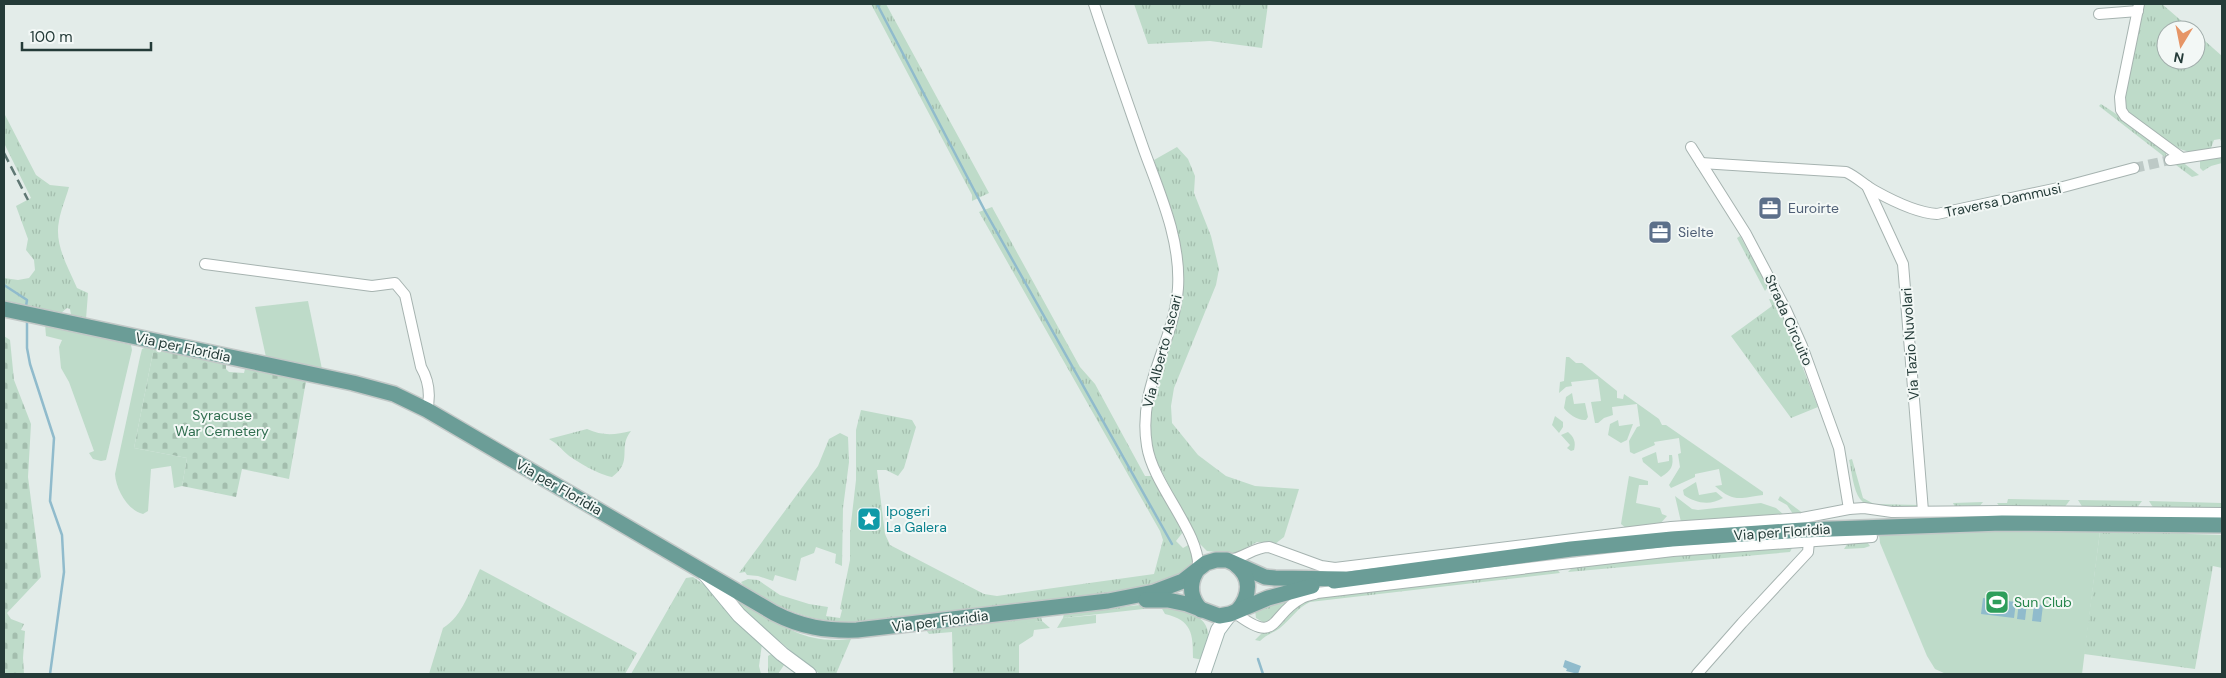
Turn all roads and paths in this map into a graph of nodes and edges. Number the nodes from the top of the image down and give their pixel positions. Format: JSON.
{"nodes":[{"id":1,"x":1094,"y":4,"type":"edge"},
{"id":2,"x":2139,"y":7,"type":"edge"},
{"id":3,"x":2099,"y":14,"type":"dead end"},
{"id":4,"x":1691,"y":147,"type":"dead end"},
{"id":5,"x":2222,"y":152,"type":"edge"},
{"id":6,"x":2182,"y":158,"type":"junction"},
{"id":7,"x":2170,"y":160,"type":"tunnel mouth"},
{"id":8,"x":1701,"y":163,"type":"junction"},
{"id":9,"x":2134,"y":168,"type":"tunnel mouth"},
{"id":10,"x":1866,"y":186,"type":"junction"},
{"id":11,"x":205,"y":264,"type":"dead end"},
{"id":12,"x":4,"y":309,"type":"edge"},
{"id":13,"x":427,"y":410,"type":"junction"},
{"id":14,"x":1849,"y":509,"type":"junction"},
{"id":15,"x":1923,"y":511,"type":"junction"},
{"id":16,"x":2222,"y":513,"type":"edge"},
{"id":17,"x":2222,"y":525,"type":"edge"},
{"id":18,"x":1872,"y":537,"type":"dead end"},
{"id":19,"x":1809,"y":541,"type":"junction"},
{"id":20,"x":1197,"y":550,"type":"junction"},
{"id":21,"x":1254,"y":550,"type":"junction"},
{"id":22,"x":1225,"y":561,"type":"junction"},
{"id":23,"x":1197,"y":571,"type":"junction"},
{"id":24,"x":703,"y":572,"type":"junction"},
{"id":25,"x":1247,"y":574,"type":"junction"},
{"id":26,"x":1344,"y":579,"type":"junction"},
{"id":27,"x":1108,"y":601,"type":"junction"},
{"id":28,"x":1205,"y":612,"type":"junction"},
{"id":29,"x":1234,"y":612,"type":"junction"},
{"id":30,"x":1214,"y":642,"type":"junction"},
{"id":31,"x":809,"y":674,"type":"edge"},
{"id":32,"x":1204,"y":674,"type":"edge"},
{"id":33,"x":1697,"y":674,"type":"edge"}],
"edges":[{"from":1,"to":20,"type":"street","name":"Via Alberto Ascari"},
{"from":2,"to":3,"type":"street"},
{"from":2,"to":6,"type":"street"},
{"from":4,"to":8,"type":"street","name":"Strada Circuito"},
{"from":5,"to":6,"type":"street"},
{"from":6,"to":7,"type":"street"},
{"from":8,"to":10,"type":"street","name":"Traversa Dammusi"},
{"from":8,"to":14,"type":"street","name":"Strada Circuito"},
{"from":9,"to":10,"type":"street","name":"Traversa Dammusi"},
{"from":10,"to":15,"type":"street","name":"Via Tazio Nuvolari"},
{"from":11,"to":13,"type":"street"},
{"from":12,"to":13,"type":"main road","name":"Via per Floridia"},
{"from":13,"to":24,"type":"main road","name":"Via per Floridia"},
{"from":14,"to":15,"type":"street"},
{"from":14,"to":21,"type":"street"},
{"from":15,"to":16,"type":"street"},
{"from":17,"to":26,"type":"main road","name":"Via per Floridia"},
{"from":18,"to":19,"type":"street"},
{"from":19,"to":29,"type":"street"},
{"from":19,"to":33,"type":"street"},
{"from":20,"to":22,"type":"street"},
{"from":20,"to":23,"type":"street"},
{"from":21,"to":22,"type":"street"},
{"from":21,"to":25,"type":"street"},
{"from":22,"to":23,"type":"main road"},
{"from":22,"to":25,"type":"main road"},
{"from":23,"to":27,"type":"main road"},
{"from":23,"to":28,"type":"main road"},
{"from":24,"to":27,"type":"main road","name":"Via per Floridia"},
{"from":24,"to":31,"type":"main road"},
{"from":25,"to":26,"type":"main road"},
{"from":25,"to":29,"type":"main road"},
{"from":26,"to":29,"type":"main road"},
{"from":27,"to":28,"type":"main road"},
{"from":28,"to":29,"type":"main road"},
{"from":28,"to":30,"type":"main road"},
{"from":29,"to":30,"type":"main road"},
{"from":30,"to":32,"type":"main road"}]}
